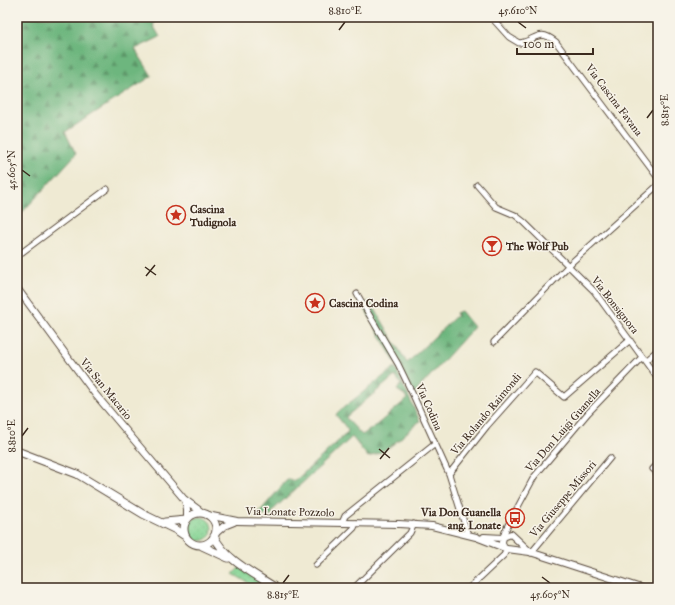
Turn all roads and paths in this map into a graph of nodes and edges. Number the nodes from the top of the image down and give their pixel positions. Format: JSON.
{"nodes":[{"id":1,"x":491,"y":17,"type":"edge"},
{"id":2,"x":658,"y":178,"type":"edge"},
{"id":3,"x":477,"y":185,"type":"dead end"},
{"id":4,"x":658,"y":185,"type":"edge"},
{"id":5,"x":107,"y":189,"type":"dead end"},
{"id":6,"x":17,"y":256,"type":"edge"},
{"id":7,"x":568,"y":266,"type":"junction"},
{"id":8,"x":17,"y":288,"type":"edge"},
{"id":9,"x":357,"y":294,"type":"dead end"},
{"id":10,"x":630,"y":340,"type":"junction"},
{"id":11,"x":494,"y":342,"type":"dead end"},
{"id":12,"x":658,"y":350,"type":"edge"},
{"id":13,"x":644,"y":359,"type":"junction"},
{"id":14,"x":658,"y":379,"type":"edge"},
{"id":15,"x":435,"y":444,"type":"junction"},
{"id":16,"x":17,"y":451,"type":"edge"},
{"id":17,"x":610,"y":458,"type":"dead end"},
{"id":18,"x":658,"y":463,"type":"edge"},
{"id":19,"x":449,"y":474,"type":"junction"},
{"id":20,"x":658,"y":474,"type":"edge"},
{"id":21,"x":184,"y":499,"type":"junction"},
{"id":22,"x":205,"y":514,"type":"junction"},
{"id":23,"x":157,"y":520,"type":"junction"},
{"id":24,"x":186,"y":520,"type":"junction"},
{"id":25,"x":237,"y":521,"type":"junction"},
{"id":26,"x":342,"y":522,"type":"junction"},
{"id":27,"x":356,"y":523,"type":"junction"},
{"id":28,"x":509,"y":523,"type":"junction"},
{"id":29,"x":414,"y":524,"type":"junction"},
{"id":30,"x":215,"y":535,"type":"junction"},
{"id":31,"x":468,"y":535,"type":"junction"},
{"id":32,"x":185,"y":536,"type":"junction"},
{"id":33,"x":476,"y":537,"type":"junction"},
{"id":34,"x":514,"y":537,"type":"junction"},
{"id":35,"x":503,"y":538,"type":"junction"},
{"id":36,"x":202,"y":546,"type":"junction"},
{"id":37,"x":508,"y":548,"type":"junction"},
{"id":38,"x":530,"y":552,"type":"junction"},
{"id":39,"x":234,"y":560,"type":"junction"},
{"id":40,"x":316,"y":565,"type":"dead end"},
{"id":41,"x":624,"y":586,"type":"edge"},
{"id":42,"x":276,"y":588,"type":"edge"},
{"id":43,"x":354,"y":588,"type":"edge"},
{"id":44,"x":469,"y":588,"type":"edge"},
{"id":45,"x":640,"y":588,"type":"edge"}],
"edges":[{"from":1,"to":2,"type":"street","name":"Via Cascina Favana"},
{"from":3,"to":7,"type":"street","name":"Via Bonsignora"},
{"from":4,"to":7,"type":"street"},
{"from":5,"to":6,"type":"street"},
{"from":7,"to":10,"type":"street","name":"Via Bonsignora"},
{"from":7,"to":11,"type":"street"},
{"from":8,"to":21,"type":"street","name":"Via San Macario"},
{"from":9,"to":15,"type":"street","name":"Via Codina"},
{"from":10,"to":13,"type":"street","name":"Via Bonsignora"},
{"from":10,"to":19,"type":"street","name":"Via Rolando Raimondi"},
{"from":12,"to":13,"type":"street","name":"Via Don Luigi Guanella"},
{"from":13,"to":14,"type":"street","name":"Via Bonsignora"},
{"from":13,"to":28,"type":"street","name":"Via Don Luigi Guanella"},
{"from":15,"to":19,"type":"street","name":"Via Codina"},
{"from":15,"to":26,"type":"street","name":"Via Lonate Pozzolo"},
{"from":16,"to":23,"type":"main road"},
{"from":17,"to":38,"type":"street","name":"Via Giuseppe Missori"},
{"from":18,"to":20,"type":"street"},
{"from":19,"to":31,"type":"street","name":"Via Codina"},
{"from":21,"to":22,"type":"street","name":"Via San Macario"},
{"from":21,"to":24,"type":"street"},
{"from":22,"to":24,"type":"main road"},
{"from":22,"to":25,"type":"street","name":"Via Lonate Pozzolo"},
{"from":22,"to":30,"type":"main road"},
{"from":23,"to":24,"type":"main road"},
{"from":23,"to":32,"type":"main road"},
{"from":24,"to":32,"type":"main road"},
{"from":25,"to":26,"type":"street","name":"Via Lonate Pozzolo"},
{"from":25,"to":30,"type":"street"},
{"from":26,"to":27,"type":"street","name":"Via Lonate Pozzolo"},
{"from":27,"to":29,"type":"street","name":"Via Lonate Pozzolo"},
{"from":27,"to":40,"type":"street"},
{"from":28,"to":34,"type":"street"},
{"from":28,"to":35,"type":"street","name":"Via Don Luigi Guanella"},
{"from":29,"to":31,"type":"street","name":"Via Lonate Pozzolo"},
{"from":29,"to":43,"type":"street"},
{"from":30,"to":36,"type":"main road"},
{"from":30,"to":39,"type":"main road"},
{"from":31,"to":33,"type":"street","name":"Via Lonate Pozzolo"},
{"from":32,"to":36,"type":"main road"},
{"from":33,"to":35,"type":"street"},
{"from":33,"to":37,"type":"street"},
{"from":34,"to":35,"type":"street"},
{"from":34,"to":37,"type":"street"},
{"from":34,"to":38,"type":"street"},
{"from":35,"to":37,"type":"street"},
{"from":36,"to":39,"type":"main road"},
{"from":37,"to":38,"type":"street"},
{"from":37,"to":44,"type":"street"},
{"from":38,"to":41,"type":"street"},
{"from":39,"to":42,"type":"main road"},
{"from":41,"to":45,"type":"street"}]}
